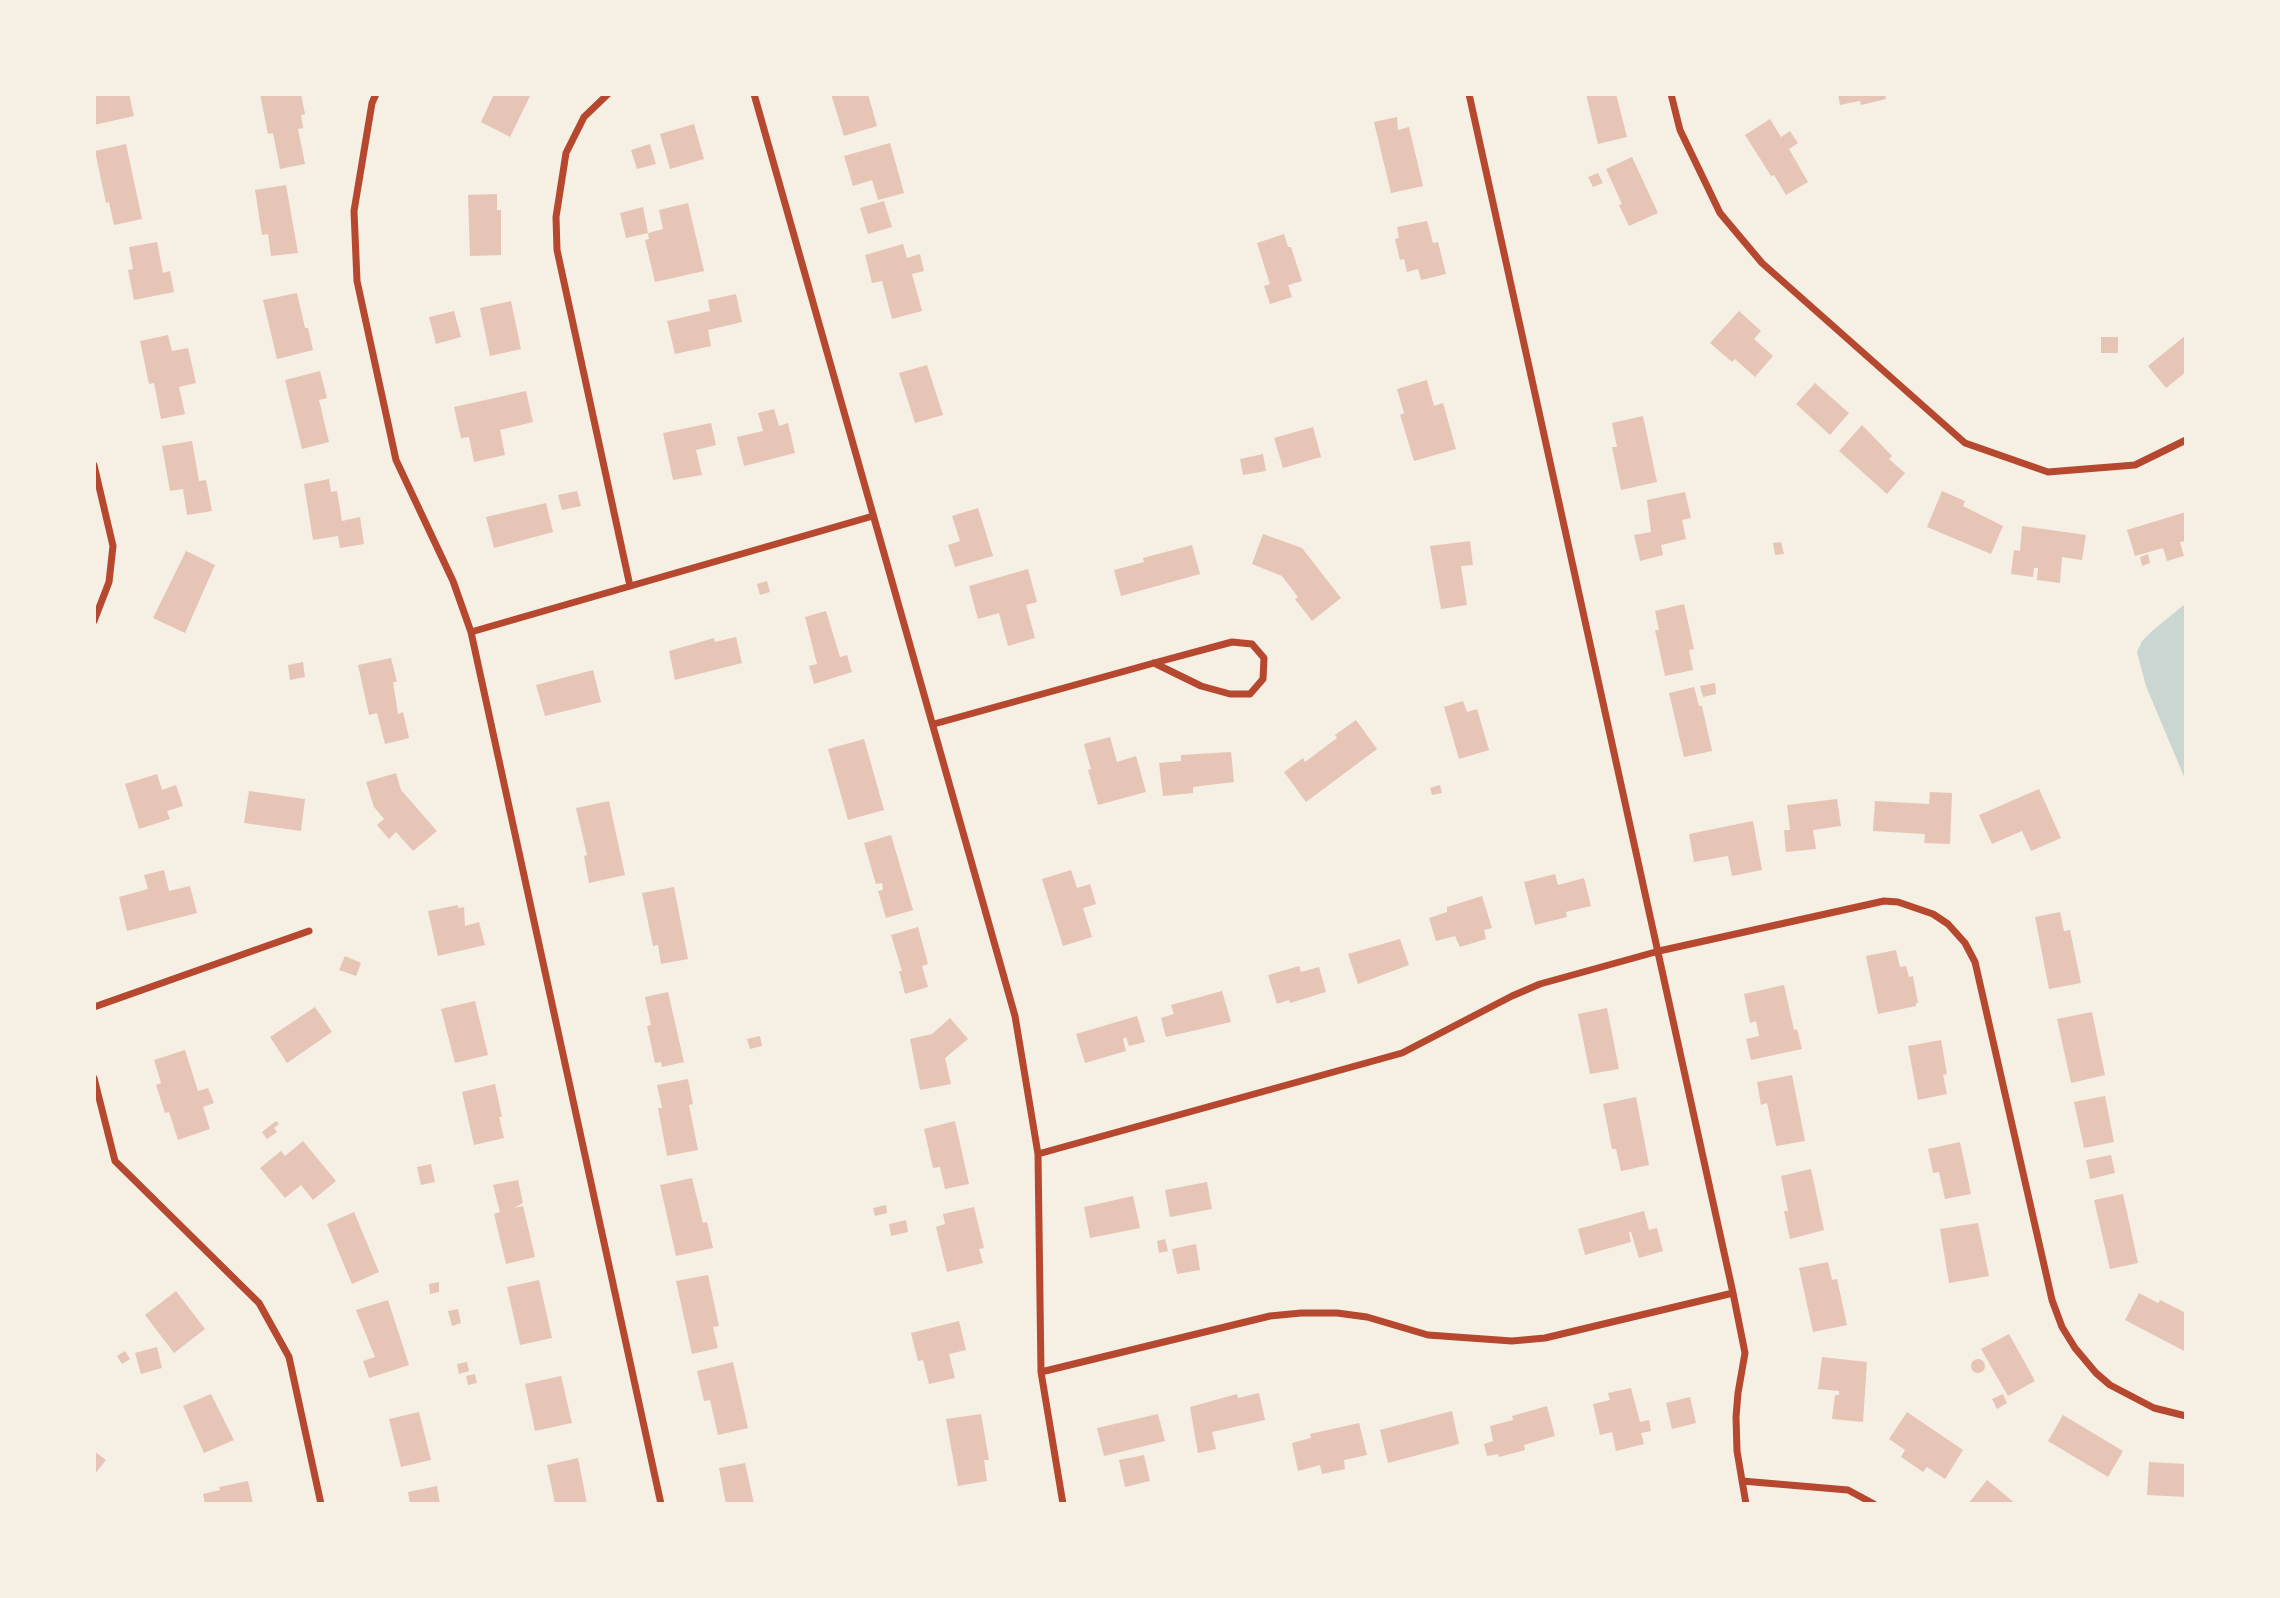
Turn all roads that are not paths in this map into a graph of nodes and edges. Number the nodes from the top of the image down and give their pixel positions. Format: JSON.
{"nodes":[{"id":1,"x":376,"y":94,"type":"edge"},
{"id":2,"x":608,"y":94,"type":"edge"},
{"id":3,"x":754,"y":94,"type":"edge"},
{"id":4,"x":1469,"y":94,"type":"edge"},
{"id":5,"x":1671,"y":94,"type":"edge"},
{"id":6,"x":2186,"y":440,"type":"edge"},
{"id":7,"x":94,"y":465,"type":"edge"},
{"id":8,"x":873,"y":516,"type":"junction"},
{"id":9,"x":629,"y":586,"type":"junction"},
{"id":10,"x":94,"y":621,"type":"edge"},
{"id":11,"x":471,"y":632,"type":"junction"},
{"id":12,"x":1154,"y":663,"type":"junction"},
{"id":13,"x":934,"y":724,"type":"junction"},
{"id":14,"x":309,"y":931,"type":"dead end"},
{"id":15,"x":1659,"y":951,"type":"junction"},
{"id":16,"x":94,"y":1007,"type":"edge"},
{"id":17,"x":94,"y":1078,"type":"edge"},
{"id":18,"x":1038,"y":1154,"type":"junction"},
{"id":19,"x":1733,"y":1293,"type":"junction"},
{"id":20,"x":1041,"y":1372,"type":"junction"},
{"id":21,"x":2186,"y":1416,"type":"edge"},
{"id":22,"x":1742,"y":1481,"type":"junction"},
{"id":23,"x":321,"y":1503,"type":"edge"},
{"id":24,"x":661,"y":1503,"type":"edge"},
{"id":25,"x":1063,"y":1503,"type":"edge"},
{"id":26,"x":1746,"y":1503,"type":"edge"},
{"id":27,"x":1874,"y":1503,"type":"edge"}],
"edges":[{"from":1,"to":11,"type":"street"},
{"from":2,"to":9,"type":"street"},
{"from":3,"to":8,"type":"street"},
{"from":4,"to":15,"type":"street"},
{"from":5,"to":6,"type":"street"},
{"from":7,"to":10,"type":"street"},
{"from":8,"to":9,"type":"street"},
{"from":8,"to":13,"type":"street"},
{"from":9,"to":11,"type":"street"},
{"from":11,"to":24,"type":"street"},
{"from":12,"to":12,"type":"street"},
{"from":12,"to":13,"type":"street"},
{"from":13,"to":18,"type":"street"},
{"from":14,"to":16,"type":"street"},
{"from":15,"to":18,"type":"street"},
{"from":15,"to":19,"type":"street"},
{"from":15,"to":21,"type":"street"},
{"from":17,"to":23,"type":"street"},
{"from":18,"to":20,"type":"street"},
{"from":19,"to":20,"type":"street"},
{"from":19,"to":22,"type":"street"},
{"from":20,"to":25,"type":"street"},
{"from":22,"to":26,"type":"street"},
{"from":22,"to":27,"type":"street"}]}
